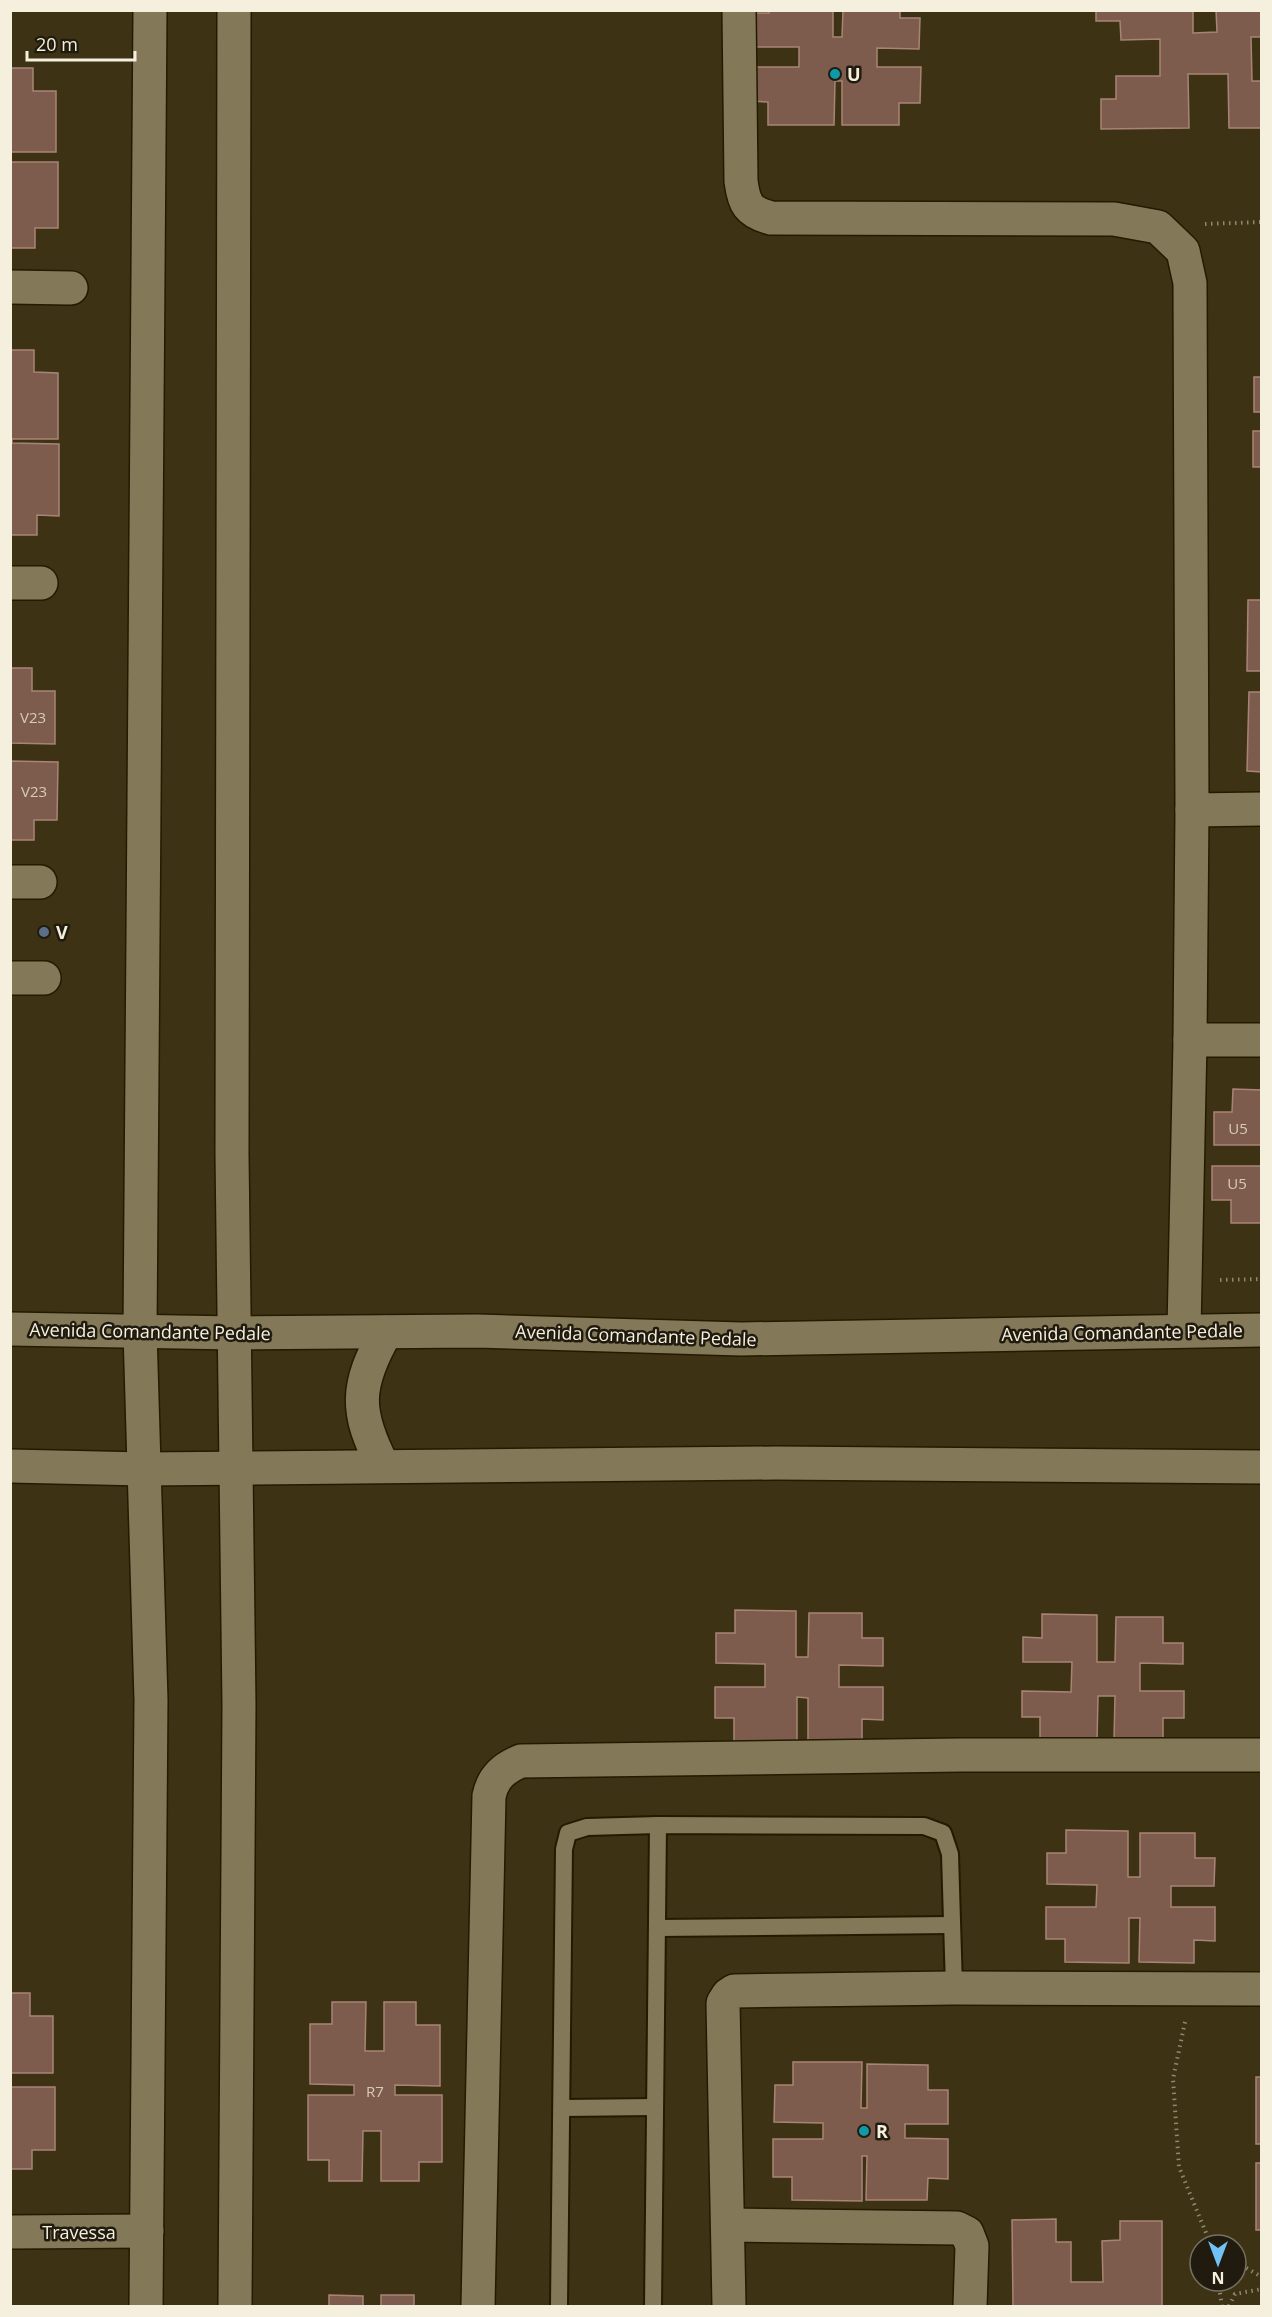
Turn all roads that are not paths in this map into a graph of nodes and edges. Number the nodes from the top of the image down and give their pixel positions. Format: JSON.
{"nodes":[{"id":1,"x":150,"y":10,"type":"edge"},
{"id":2,"x":234,"y":10,"type":"edge"},
{"id":3,"x":739,"y":10,"type":"edge"},
{"id":4,"x":10,"y":287,"type":"edge"},
{"id":5,"x":71,"y":288,"type":"dead end"},
{"id":6,"x":1262,"y":809,"type":"edge"},
{"id":7,"x":1192,"y":810,"type":"junction"},
{"id":8,"x":10,"y":978,"type":"edge"},
{"id":9,"x":44,"y":978,"type":"dead end"},
{"id":10,"x":1190,"y":1040,"type":"junction"},
{"id":11,"x":1262,"y":1040,"type":"edge"},
{"id":12,"x":10,"y":1329,"type":"edge"},
{"id":13,"x":1184,"y":1330,"type":"junction"},
{"id":14,"x":1262,"y":1330,"type":"edge"},
{"id":15,"x":140,"y":1332,"type":"junction"},
{"id":16,"x":386,"y":1332,"type":"junction"},
{"id":17,"x":235,"y":1333,"type":"junction"},
{"id":18,"x":10,"y":1466,"type":"edge"},
{"id":19,"x":382,"y":1466,"type":"junction"},
{"id":20,"x":1262,"y":1467,"type":"edge"},
{"id":21,"x":237,"y":1468,"type":"junction"},
{"id":22,"x":144,"y":1469,"type":"junction"},
{"id":23,"x":1262,"y":1755,"type":"edge"},
{"id":24,"x":658,"y":1825,"type":"junction"},
{"id":25,"x":951,"y":1925,"type":"junction"},
{"id":26,"x":657,"y":1928,"type":"junction"},
{"id":27,"x":954,"y":1988,"type":"junction"},
{"id":28,"x":1262,"y":1989,"type":"edge"},
{"id":29,"x":655,"y":2107,"type":"junction"},
{"id":30,"x":562,"y":2108,"type":"junction"},
{"id":31,"x":728,"y":2225,"type":"junction"},
{"id":32,"x":147,"y":2231,"type":"junction"},
{"id":33,"x":10,"y":2232,"type":"edge"},
{"id":34,"x":147,"y":2307,"type":"edge"},
{"id":35,"x":235,"y":2307,"type":"edge"},
{"id":36,"x":478,"y":2307,"type":"edge"},
{"id":37,"x":559,"y":2307,"type":"edge"},
{"id":38,"x":653,"y":2307,"type":"edge"},
{"id":39,"x":729,"y":2307,"type":"edge"},
{"id":40,"x":970,"y":2307,"type":"edge"}],
"edges":[{"from":1,"to":15,"type":"street"},
{"from":2,"to":17,"type":"street"},
{"from":3,"to":7,"type":"street"},
{"from":4,"to":5,"type":"street"},
{"from":6,"to":7,"type":"street"},
{"from":7,"to":10,"type":"street"},
{"from":8,"to":9,"type":"street"},
{"from":10,"to":11,"type":"street"},
{"from":10,"to":13,"type":"street"},
{"from":12,"to":15,"type":"street","name":"Avenida Comandante Pedale"},
{"from":13,"to":14,"type":"street","name":"Avenida Comandante Pedale"},
{"from":13,"to":16,"type":"street","name":"Avenida Comandante Pedale"},
{"from":15,"to":17,"type":"street","name":"Avenida Comandante Pedale"},
{"from":15,"to":22,"type":"street"},
{"from":16,"to":17,"type":"street","name":"Avenida Comandante Pedale"},
{"from":16,"to":19,"type":"street"},
{"from":17,"to":21,"type":"street"},
{"from":18,"to":22,"type":"street"},
{"from":19,"to":20,"type":"street"},
{"from":19,"to":21,"type":"street"},
{"from":21,"to":22,"type":"street"},
{"from":21,"to":35,"type":"street"},
{"from":22,"to":32,"type":"street"},
{"from":23,"to":36,"type":"street"},
{"from":24,"to":25,"type":"lane"},
{"from":24,"to":26,"type":"lane"},
{"from":24,"to":30,"type":"lane"},
{"from":25,"to":26,"type":"lane"},
{"from":25,"to":27,"type":"lane"},
{"from":26,"to":29,"type":"lane"},
{"from":27,"to":28,"type":"street"},
{"from":27,"to":31,"type":"street"},
{"from":29,"to":30,"type":"lane"},
{"from":29,"to":38,"type":"lane"},
{"from":30,"to":37,"type":"lane"},
{"from":31,"to":39,"type":"street"},
{"from":31,"to":40,"type":"street"},
{"from":32,"to":33,"type":"street","name":"Travessa"},
{"from":32,"to":34,"type":"street"}]}
